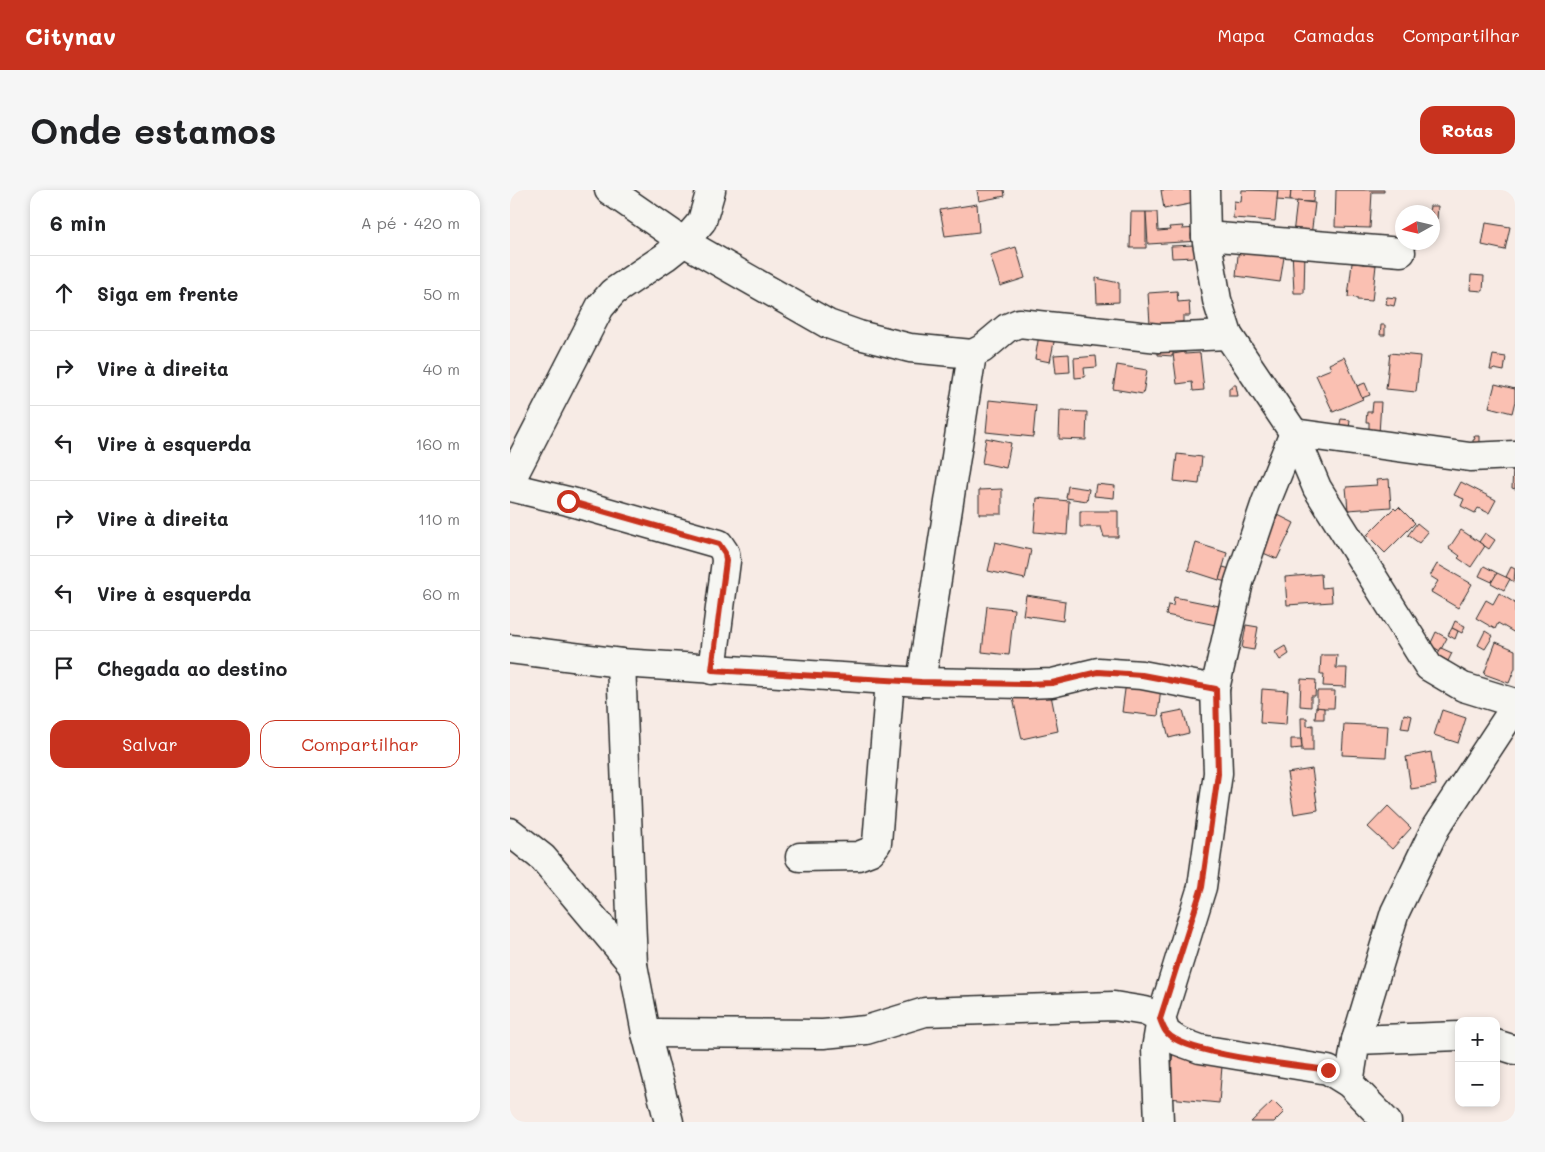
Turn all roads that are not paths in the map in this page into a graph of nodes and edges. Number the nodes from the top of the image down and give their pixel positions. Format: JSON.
{"nodes":[{"id":1,"x":609,"y":190,"type":"edge"},
{"id":2,"x":711,"y":190,"type":"edge"},
{"id":3,"x":1205,"y":190,"type":"edge"},
{"id":4,"x":1206,"y":236,"type":"junction"},
{"id":5,"x":684,"y":242,"type":"junction"},
{"id":6,"x":1401,"y":252,"type":"dead end"},
{"id":7,"x":1228,"y":335,"type":"junction"},
{"id":8,"x":972,"y":354,"type":"junction"},
{"id":9,"x":1294,"y":433,"type":"junction"},
{"id":10,"x":1515,"y":455,"type":"edge"},
{"id":11,"x":510,"y":482,"type":"edge"},
{"id":12,"x":510,"y":487,"type":"edge"},
{"id":13,"x":510,"y":649,"type":"edge"},
{"id":14,"x":621,"y":663,"type":"junction"},
{"id":15,"x":712,"y":670,"type":"junction"},
{"id":16,"x":890,"y":680,"type":"junction"},
{"id":17,"x":921,"y":682,"type":"junction"},
{"id":18,"x":1216,"y":689,"type":"junction"},
{"id":19,"x":1515,"y":703,"type":"edge"},
{"id":20,"x":1515,"y":707,"type":"edge"},
{"id":21,"x":510,"y":832,"type":"edge"},
{"id":22,"x":800,"y":857,"type":"dead end"},
{"id":23,"x":633,"y":965,"type":"junction"},
{"id":24,"x":1160,"y":1019,"type":"junction"},
{"id":25,"x":646,"y":1033,"type":"junction"},
{"id":26,"x":1455,"y":1036,"type":"edge"},
{"id":27,"x":1356,"y":1040,"type":"junction"},
{"id":28,"x":1500,"y":1045,"type":"edge"},
{"id":29,"x":1515,"y":1050,"type":"edge"},
{"id":30,"x":1349,"y":1083,"type":"junction"},
{"id":31,"x":669,"y":1122,"type":"edge"},
{"id":32,"x":1159,"y":1122,"type":"edge"},
{"id":33,"x":1387,"y":1122,"type":"edge"}],
"edges":[{"from":1,"to":5,"type":"street"},
{"from":2,"to":5,"type":"street"},
{"from":3,"to":4,"type":"street"},
{"from":4,"to":6,"type":"street"},
{"from":4,"to":7,"type":"street"},
{"from":5,"to":8,"type":"street"},
{"from":5,"to":11,"type":"street"},
{"from":7,"to":8,"type":"street"},
{"from":7,"to":9,"type":"street"},
{"from":8,"to":17,"type":"street"},
{"from":9,"to":10,"type":"street"},
{"from":9,"to":18,"type":"street"},
{"from":9,"to":19,"type":"street"},
{"from":12,"to":15,"type":"street"},
{"from":13,"to":14,"type":"street"},
{"from":14,"to":15,"type":"street"},
{"from":14,"to":23,"type":"street"},
{"from":15,"to":16,"type":"street"},
{"from":16,"to":17,"type":"street"},
{"from":16,"to":22,"type":"street"},
{"from":17,"to":18,"type":"street"},
{"from":18,"to":24,"type":"street"},
{"from":20,"to":27,"type":"street"},
{"from":21,"to":23,"type":"street"},
{"from":23,"to":25,"type":"street"},
{"from":24,"to":25,"type":"street"},
{"from":24,"to":30,"type":"street"},
{"from":24,"to":32,"type":"street"},
{"from":25,"to":31,"type":"street"},
{"from":26,"to":27,"type":"street"},
{"from":27,"to":30,"type":"street"},
{"from":28,"to":29,"type":"street"},
{"from":30,"to":33,"type":"street"}]}
